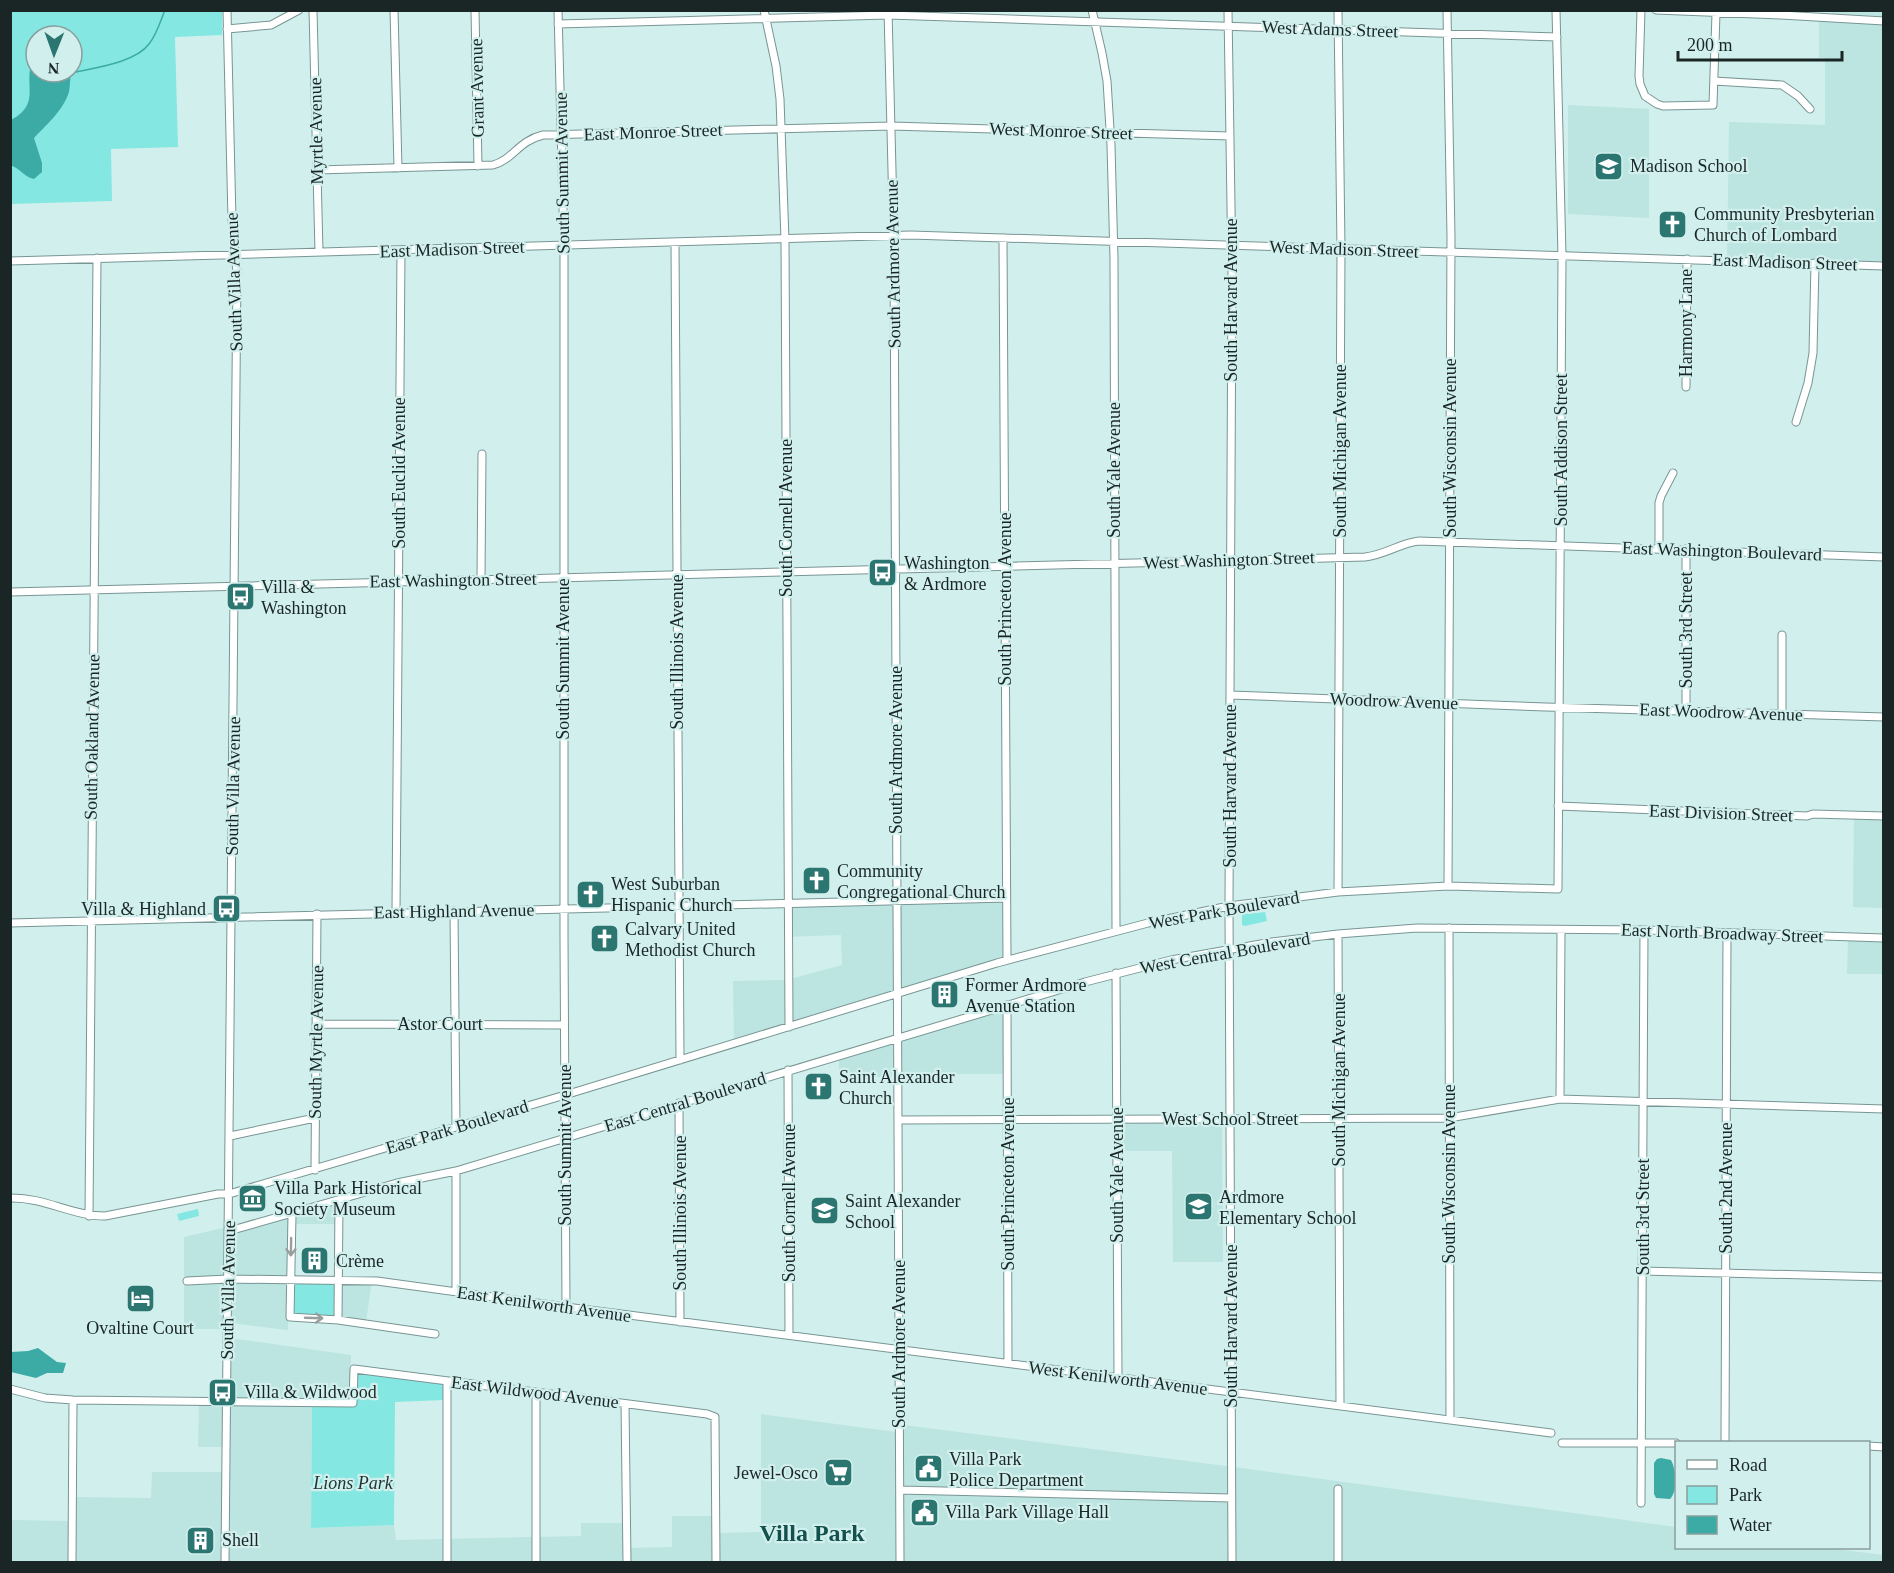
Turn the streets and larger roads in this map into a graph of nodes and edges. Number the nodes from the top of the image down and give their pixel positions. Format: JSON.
{"nodes":[{"id":1,"x":227,"y":10,"type":"edge"},
{"id":2,"x":299,"y":10,"type":"edge"},
{"id":3,"x":314,"y":10,"type":"edge"},
{"id":4,"x":394,"y":10,"type":"edge"},
{"id":5,"x":475,"y":10,"type":"edge"},
{"id":6,"x":558,"y":10,"type":"edge"},
{"id":7,"x":1092,"y":10,"type":"edge"},
{"id":8,"x":1228,"y":10,"type":"edge"},
{"id":9,"x":1338,"y":10,"type":"edge"},
{"id":10,"x":1447,"y":10,"type":"edge"},
{"id":11,"x":1556,"y":10,"type":"edge"},
{"id":12,"x":1641,"y":10,"type":"edge"},
{"id":13,"x":1656,"y":10,"type":"edge"},
{"id":14,"x":888,"y":13,"type":"edge"},
{"id":15,"x":1716,"y":13,"type":"junction"},
{"id":16,"x":766,"y":14,"type":"edge"},
{"id":17,"x":1095,"y":21,"type":"junction"},
{"id":18,"x":1884,"y":21,"type":"edge"},
{"id":19,"x":558,"y":24,"type":"junction"},
{"id":20,"x":1228,"y":26,"type":"junction"},
{"id":21,"x":227,"y":29,"type":"junction"},
{"id":22,"x":1338,"y":29,"type":"junction"},
{"id":23,"x":1447,"y":33,"type":"junction"},
{"id":24,"x":1557,"y":37,"type":"junction"},
{"id":25,"x":1714,"y":81,"type":"junction"},
{"id":26,"x":1810,"y":109,"type":"dead end"},
{"id":27,"x":891,"y":126,"type":"junction"},
{"id":28,"x":781,"y":128,"type":"junction"},
{"id":29,"x":1110,"y":133,"type":"junction"},
{"id":30,"x":561,"y":135,"type":"junction"},
{"id":31,"x":1230,"y":136,"type":"junction"},
{"id":32,"x":478,"y":166,"type":"junction"},
{"id":33,"x":398,"y":168,"type":"junction"},
{"id":34,"x":317,"y":170,"type":"junction"},
{"id":35,"x":894,"y":236,"type":"junction"},
{"id":36,"x":1003,"y":238,"type":"junction"},
{"id":37,"x":785,"y":240,"type":"junction"},
{"id":38,"x":1113,"y":242,"type":"junction"},
{"id":39,"x":675,"y":243,"type":"junction"},
{"id":40,"x":564,"y":246,"type":"junction"},
{"id":41,"x":1232,"y":246,"type":"junction"},
{"id":42,"x":1341,"y":249,"type":"junction"},
{"id":43,"x":401,"y":250,"type":"junction"},
{"id":44,"x":319,"y":252,"type":"junction"},
{"id":45,"x":1451,"y":253,"type":"junction"},
{"id":46,"x":235,"y":255,"type":"junction"},
{"id":47,"x":1562,"y":256,"type":"junction"},
{"id":48,"x":97,"y":258,"type":"junction"},
{"id":49,"x":1687,"y":259,"type":"junction"},
{"id":50,"x":10,"y":261,"type":"edge"},
{"id":51,"x":1815,"y":263,"type":"junction"},
{"id":52,"x":1884,"y":266,"type":"edge"},
{"id":53,"x":1686,"y":387,"type":"dead end"},
{"id":54,"x":1796,"y":422,"type":"dead end"},
{"id":55,"x":482,"y":454,"type":"dead end"},
{"id":56,"x":1673,"y":473,"type":"dead end"},
{"id":57,"x":1449,"y":542,"type":"junction"},
{"id":58,"x":1560,"y":546,"type":"junction"},
{"id":59,"x":1659,"y":548,"type":"junction"},
{"id":60,"x":1686,"y":549,"type":"junction"},
{"id":61,"x":1340,"y":557,"type":"junction"},
{"id":62,"x":1884,"y":557,"type":"edge"},
{"id":63,"x":1231,"y":560,"type":"junction"},
{"id":64,"x":1115,"y":563,"type":"junction"},
{"id":65,"x":1005,"y":566,"type":"junction"},
{"id":66,"x":895,"y":570,"type":"junction"},
{"id":67,"x":786,"y":572,"type":"junction"},
{"id":68,"x":676,"y":575,"type":"junction"},
{"id":69,"x":563,"y":578,"type":"junction"},
{"id":70,"x":481,"y":579,"type":"junction"},
{"id":71,"x":398,"y":582,"type":"junction"},
{"id":72,"x":235,"y":586,"type":"junction"},
{"id":73,"x":94,"y":590,"type":"junction"},
{"id":74,"x":10,"y":592,"type":"edge"},
{"id":75,"x":1782,"y":635,"type":"dead end"},
{"id":76,"x":1230,"y":695,"type":"junction"},
{"id":77,"x":1339,"y":699,"type":"junction"},
{"id":78,"x":1449,"y":703,"type":"junction"},
{"id":79,"x":1559,"y":707,"type":"junction"},
{"id":80,"x":1686,"y":711,"type":"junction"},
{"id":81,"x":1782,"y":714,"type":"junction"},
{"id":82,"x":1884,"y":717,"type":"edge"},
{"id":83,"x":1558,"y":806,"type":"junction"},
{"id":84,"x":1884,"y":816,"type":"edge"},
{"id":85,"x":1448,"y":886,"type":"junction"},
{"id":86,"x":1558,"y":889,"type":"joint"},
{"id":87,"x":1338,"y":892,"type":"junction"},
{"id":88,"x":1006,"y":898,"type":"junction"},
{"id":89,"x":897,"y":901,"type":"junction"},
{"id":90,"x":788,"y":903,"type":"junction"},
{"id":91,"x":678,"y":906,"type":"junction"},
{"id":92,"x":1229,"y":906,"type":"junction"},
{"id":93,"x":564,"y":908,"type":"junction"},
{"id":94,"x":454,"y":911,"type":"junction"},
{"id":95,"x":396,"y":912,"type":"junction"},
{"id":96,"x":317,"y":914,"type":"junction"},
{"id":97,"x":232,"y":916,"type":"junction"},
{"id":98,"x":92,"y":921,"type":"junction"},
{"id":99,"x":10,"y":923,"type":"edge"},
{"id":100,"x":1449,"y":928,"type":"junction"},
{"id":101,"x":1644,"y":930,"type":"junction"},
{"id":102,"x":1116,"y":931,"type":"junction"},
{"id":103,"x":1561,"y":931,"type":"junction"},
{"id":104,"x":1727,"y":933,"type":"junction"},
{"id":105,"x":1338,"y":934,"type":"junction"},
{"id":106,"x":1884,"y":938,"type":"edge"},
{"id":107,"x":1229,"y":949,"type":"junction"},
{"id":108,"x":1006,"y":960,"type":"junction"},
{"id":109,"x":1116,"y":973,"type":"junction"},
{"id":110,"x":898,"y":992,"type":"junction"},
{"id":111,"x":1007,"y":1005,"type":"junction"},
{"id":112,"x":316,"y":1024,"type":"junction"},
{"id":113,"x":455,"y":1024,"type":"junction"},
{"id":114,"x":564,"y":1025,"type":"junction"},
{"id":115,"x":789,"y":1027,"type":"junction"},
{"id":116,"x":898,"y":1037,"type":"junction"},
{"id":117,"x":680,"y":1060,"type":"junction"},
{"id":118,"x":789,"y":1070,"type":"junction"},
{"id":119,"x":565,"y":1095,"type":"junction"},
{"id":120,"x":1560,"y":1099,"type":"junction"},
{"id":121,"x":1644,"y":1101,"type":"junction"},
{"id":122,"x":679,"y":1103,"type":"junction"},
{"id":123,"x":1726,"y":1103,"type":"junction"},
{"id":124,"x":1884,"y":1109,"type":"edge"},
{"id":125,"x":315,"y":1118,"type":"junction"},
{"id":126,"x":1339,"y":1118,"type":"junction"},
{"id":127,"x":1449,"y":1118,"type":"junction"},
{"id":128,"x":1117,"y":1119,"type":"junction"},
{"id":129,"x":1230,"y":1119,"type":"junction"},
{"id":130,"x":898,"y":1120,"type":"junction"},
{"id":131,"x":1008,"y":1120,"type":"junction"},
{"id":132,"x":456,"y":1127,"type":"junction"},
{"id":133,"x":230,"y":1136,"type":"junction"},
{"id":134,"x":565,"y":1138,"type":"junction"},
{"id":135,"x":315,"y":1170,"type":"junction"},
{"id":136,"x":456,"y":1171,"type":"junction"},
{"id":137,"x":229,"y":1194,"type":"junction"},
{"id":138,"x":10,"y":1198,"type":"edge"},
{"id":139,"x":339,"y":1201,"type":"junction"},
{"id":140,"x":292,"y":1215,"type":"junction"},
{"id":141,"x":89,"y":1216,"type":"junction"},
{"id":142,"x":229,"y":1232,"type":"junction"},
{"id":143,"x":1642,"y":1271,"type":"junction"},
{"id":144,"x":1725,"y":1273,"type":"junction"},
{"id":145,"x":1884,"y":1277,"type":"edge"},
{"id":146,"x":228,"y":1279,"type":"junction"},
{"id":147,"x":291,"y":1280,"type":"junction"},
{"id":148,"x":339,"y":1280,"type":"junction"},
{"id":149,"x":187,"y":1281,"type":"dead end"},
{"id":150,"x":456,"y":1292,"type":"junction"},
{"id":151,"x":566,"y":1307,"type":"junction"},
{"id":152,"x":338,"y":1320,"type":"junction"},
{"id":153,"x":680,"y":1322,"type":"junction"},
{"id":154,"x":435,"y":1334,"type":"dead end"},
{"id":155,"x":789,"y":1335,"type":"junction"},
{"id":156,"x":899,"y":1349,"type":"junction"},
{"id":157,"x":1008,"y":1364,"type":"junction"},
{"id":158,"x":1118,"y":1378,"type":"junction"},
{"id":159,"x":447,"y":1381,"type":"junction"},
{"id":160,"x":10,"y":1389,"type":"edge"},
{"id":161,"x":536,"y":1392,"type":"junction"},
{"id":162,"x":1231,"y":1392,"type":"junction"},
{"id":163,"x":73,"y":1400,"type":"junction"},
{"id":164,"x":227,"y":1402,"type":"junction"},
{"id":165,"x":625,"y":1404,"type":"junction"},
{"id":166,"x":1340,"y":1406,"type":"junction"},
{"id":167,"x":1450,"y":1420,"type":"junction"},
{"id":168,"x":1551,"y":1433,"type":"dead end"},
{"id":169,"x":1725,"y":1441,"type":"edge"},
{"id":170,"x":1641,"y":1442,"type":"junction"},
{"id":171,"x":1562,"y":1443,"type":"dead end"},
{"id":172,"x":1675,"y":1443,"type":"edge"},
{"id":173,"x":1338,"y":1489,"type":"dead end"},
{"id":174,"x":900,"y":1490,"type":"junction"},
{"id":175,"x":1231,"y":1498,"type":"junction"},
{"id":176,"x":1641,"y":1503,"type":"dead end"},
{"id":177,"x":72,"y":1563,"type":"edge"},
{"id":178,"x":225,"y":1563,"type":"edge"},
{"id":179,"x":447,"y":1563,"type":"edge"},
{"id":180,"x":536,"y":1563,"type":"edge"},
{"id":181,"x":627,"y":1563,"type":"edge"},
{"id":182,"x":716,"y":1563,"type":"edge"},
{"id":183,"x":900,"y":1563,"type":"edge"},
{"id":184,"x":1232,"y":1563,"type":"edge"},
{"id":185,"x":1338,"y":1563,"type":"edge"}],
"edges":[{"from":1,"to":21,"type":"street","name":"South Villa Avenue"},
{"from":2,"to":21,"type":"street"},
{"from":3,"to":34,"type":"street","name":"Myrtle Avenue"},
{"from":4,"to":33,"type":"street"},
{"from":5,"to":32,"type":"street","name":"Grant Avenue"},
{"from":6,"to":19,"type":"street","name":"South Summit Avenue"},
{"from":7,"to":17,"type":"street","name":"South Yale Avenue"},
{"from":8,"to":20,"type":"street","name":"South Harvard Avenue"},
{"from":9,"to":22,"type":"street","name":"South Michigan Avenue"},
{"from":10,"to":23,"type":"street","name":"South Wisconsin Avenue"},
{"from":11,"to":24,"type":"street","name":"South Addison Street"},
{"from":12,"to":25,"type":"street"},
{"from":13,"to":15,"type":"street"},
{"from":14,"to":16,"type":"street","name":"West Adams Street"},
{"from":14,"to":17,"type":"street","name":"West Adams Street"},
{"from":14,"to":27,"type":"street","name":"South Ardmore Avenue"},
{"from":15,"to":18,"type":"street"},
{"from":15,"to":25,"type":"street"},
{"from":16,"to":19,"type":"street","name":"West Adams Street"},
{"from":16,"to":28,"type":"street","name":"South Cornell Avenue"},
{"from":17,"to":20,"type":"street","name":"West Adams Street"},
{"from":17,"to":29,"type":"street","name":"South Yale Avenue"},
{"from":19,"to":30,"type":"street","name":"South Summit Avenue"},
{"from":20,"to":22,"type":"street","name":"West Adams Street"},
{"from":20,"to":31,"type":"street","name":"South Harvard Avenue"},
{"from":21,"to":46,"type":"street","name":"South Villa Avenue"},
{"from":22,"to":23,"type":"street","name":"West Adams Street"},
{"from":22,"to":42,"type":"street","name":"South Michigan Avenue"},
{"from":23,"to":24,"type":"street","name":"West Adams Street"},
{"from":23,"to":45,"type":"street","name":"South Wisconsin Avenue"},
{"from":24,"to":47,"type":"street","name":"South Addison Street"},
{"from":25,"to":26,"type":"street"},
{"from":27,"to":28,"type":"street","name":"East Monroe Street"},
{"from":27,"to":29,"type":"street","name":"West Monroe Street"},
{"from":27,"to":35,"type":"street","name":"South Ardmore Avenue"},
{"from":28,"to":30,"type":"street","name":"East Monroe Street"},
{"from":28,"to":37,"type":"street","name":"South Cornell Avenue"},
{"from":29,"to":31,"type":"street","name":"West Monroe Street"},
{"from":29,"to":38,"type":"street","name":"South Yale Avenue"},
{"from":30,"to":32,"type":"street","name":"East Monroe Street"},
{"from":30,"to":40,"type":"street","name":"South Summit Avenue"},
{"from":31,"to":41,"type":"street","name":"South Harvard Avenue"},
{"from":32,"to":33,"type":"street","name":"East Monroe Street"},
{"from":33,"to":34,"type":"street","name":"East Monroe Street"},
{"from":34,"to":44,"type":"street","name":"Myrtle Avenue"},
{"from":35,"to":36,"type":"street","name":"West Madison Street"},
{"from":35,"to":37,"type":"street","name":"East Madison Street"},
{"from":35,"to":66,"type":"street","name":"South Ardmore Avenue"},
{"from":36,"to":38,"type":"street","name":"West Madison Street"},
{"from":36,"to":65,"type":"street","name":"South Princeton Avenue"},
{"from":37,"to":39,"type":"street","name":"East Madison Street"},
{"from":37,"to":67,"type":"street","name":"South Cornell Avenue"},
{"from":38,"to":41,"type":"street","name":"West Madison Street"},
{"from":38,"to":64,"type":"street","name":"South Yale Avenue"},
{"from":39,"to":40,"type":"street","name":"East Madison Street"},
{"from":39,"to":68,"type":"street","name":"South Illinois Avenue"},
{"from":40,"to":43,"type":"street","name":"East Madison Street"},
{"from":40,"to":69,"type":"street","name":"South Summit Avenue"},
{"from":41,"to":42,"type":"street","name":"West Madison Street"},
{"from":41,"to":63,"type":"street","name":"South Harvard Avenue"},
{"from":42,"to":45,"type":"street","name":"West Madison Street"},
{"from":42,"to":61,"type":"street","name":"South Michigan Avenue"},
{"from":43,"to":44,"type":"street","name":"East Madison Street"},
{"from":43,"to":71,"type":"street","name":"South Euclid Avenue"},
{"from":44,"to":46,"type":"street","name":"East Madison Street"},
{"from":45,"to":47,"type":"street","name":"West Madison Street"},
{"from":45,"to":57,"type":"street","name":"South Wisconsin Avenue"},
{"from":46,"to":48,"type":"street","name":"East Madison Street"},
{"from":46,"to":72,"type":"street","name":"South Villa Avenue"},
{"from":47,"to":49,"type":"street","name":"West Madison Street"},
{"from":47,"to":58,"type":"street","name":"South Addison Street"},
{"from":48,"to":50,"type":"street","name":"East Madison Street"},
{"from":48,"to":73,"type":"street","name":"South Oakland Avenue"},
{"from":49,"to":51,"type":"street","name":"East Madison Street"},
{"from":49,"to":53,"type":"street","name":"Harmony Lane"},
{"from":51,"to":52,"type":"street","name":"East Madison Street"},
{"from":51,"to":54,"type":"street"},
{"from":55,"to":70,"type":"street"},
{"from":56,"to":59,"type":"street"},
{"from":57,"to":58,"type":"street","name":"West Washington Street"},
{"from":57,"to":61,"type":"street","name":"West Washington Street"},
{"from":57,"to":78,"type":"street","name":"South Wisconsin Avenue"},
{"from":58,"to":59,"type":"street","name":"East Washington Boulevard"},
{"from":58,"to":79,"type":"street","name":"South Addison Street"},
{"from":59,"to":60,"type":"street","name":"East Washington Boulevard"},
{"from":60,"to":62,"type":"street","name":"East Washington Boulevard"},
{"from":60,"to":80,"type":"street","name":"South 3rd Street"},
{"from":61,"to":63,"type":"street","name":"West Washington Street"},
{"from":61,"to":77,"type":"street","name":"South Michigan Avenue"},
{"from":63,"to":64,"type":"street","name":"West Washington Street"},
{"from":63,"to":76,"type":"street","name":"South Harvard Avenue"},
{"from":64,"to":65,"type":"street","name":"West Washington Street"},
{"from":64,"to":102,"type":"street","name":"South Yale Avenue"},
{"from":65,"to":66,"type":"street","name":"West Washington Street"},
{"from":65,"to":88,"type":"street","name":"South Princeton Avenue"},
{"from":66,"to":67,"type":"street","name":"East Washington Street"},
{"from":66,"to":89,"type":"street","name":"South Ardmore Avenue"},
{"from":67,"to":68,"type":"street","name":"East Washington Street"},
{"from":67,"to":90,"type":"street","name":"South Cornell Avenue"},
{"from":68,"to":69,"type":"street","name":"East Washington Street"},
{"from":68,"to":91,"type":"street","name":"South Illinois Avenue"},
{"from":69,"to":70,"type":"street","name":"East Washington Street"},
{"from":69,"to":93,"type":"street","name":"South Summit Avenue"},
{"from":70,"to":71,"type":"street","name":"East Washington Street"},
{"from":71,"to":72,"type":"street","name":"East Washington Street"},
{"from":71,"to":95,"type":"street","name":"South Euclid Avenue"},
{"from":72,"to":73,"type":"street","name":"East Washington Street"},
{"from":72,"to":97,"type":"street","name":"South Villa Avenue"},
{"from":73,"to":74,"type":"street","name":"East Washington Street"},
{"from":73,"to":98,"type":"street","name":"South Oakland Avenue"},
{"from":75,"to":81,"type":"street"},
{"from":76,"to":77,"type":"street","name":"Woodrow Avenue"},
{"from":76,"to":92,"type":"street","name":"South Harvard Avenue"},
{"from":77,"to":78,"type":"street","name":"Woodrow Avenue"},
{"from":77,"to":87,"type":"street","name":"South Michigan Avenue"},
{"from":78,"to":79,"type":"street","name":"Woodrow Avenue"},
{"from":78,"to":85,"type":"street","name":"South Wisconsin Avenue"},
{"from":79,"to":80,"type":"street","name":"East Woodrow Avenue"},
{"from":79,"to":83,"type":"street","name":"South Addison Street"},
{"from":80,"to":81,"type":"street","name":"East Woodrow Avenue"},
{"from":81,"to":82,"type":"street","name":"East Woodrow Avenue"},
{"from":83,"to":84,"type":"street","name":"East Division Street"},
{"from":83,"to":86,"type":"street","name":"South Addison Street"},
{"from":85,"to":86,"type":"street","name":"West Park Boulevard"},
{"from":85,"to":87,"type":"street","name":"West Park Boulevard"},
{"from":87,"to":92,"type":"street","name":"West Park Boulevard"},
{"from":88,"to":89,"type":"street","name":"East Highland Avenue"},
{"from":88,"to":108,"type":"street","name":"South Princeton Avenue"},
{"from":89,"to":90,"type":"street","name":"East Highland Avenue"},
{"from":89,"to":110,"type":"street","name":"South Ardmore Avenue"},
{"from":90,"to":91,"type":"street","name":"East Highland Avenue"},
{"from":90,"to":115,"type":"street","name":"South Cornell Avenue"},
{"from":91,"to":93,"type":"street","name":"East Highland Avenue"},
{"from":91,"to":117,"type":"street","name":"South Illinois Avenue"},
{"from":92,"to":102,"type":"street","name":"West Park Boulevard"},
{"from":92,"to":107,"type":"street","name":"South Harvard Avenue"},
{"from":93,"to":94,"type":"street","name":"East Highland Avenue"},
{"from":93,"to":114,"type":"street","name":"South Summit Avenue"},
{"from":94,"to":95,"type":"street","name":"East Highland Avenue"},
{"from":94,"to":113,"type":"street"},
{"from":95,"to":96,"type":"street","name":"East Highland Avenue"},
{"from":96,"to":97,"type":"street","name":"East Highland Avenue"},
{"from":96,"to":112,"type":"street","name":"South Myrtle Avenue"},
{"from":97,"to":98,"type":"street","name":"East Highland Avenue"},
{"from":97,"to":133,"type":"street","name":"South Villa Avenue"},
{"from":98,"to":99,"type":"street","name":"East Highland Avenue"},
{"from":98,"to":141,"type":"street","name":"South Oakland Avenue"},
{"from":100,"to":103,"type":"street","name":"West Central Boulevard"},
{"from":100,"to":105,"type":"street","name":"West Central Boulevard"},
{"from":100,"to":127,"type":"street","name":"South Wisconsin Avenue"},
{"from":101,"to":103,"type":"street","name":"East North Broadway Street"},
{"from":101,"to":104,"type":"street","name":"East North Broadway Street"},
{"from":101,"to":121,"type":"street","name":"South 3rd Street"},
{"from":102,"to":108,"type":"street","name":"West Park Boulevard"},
{"from":103,"to":120,"type":"street"},
{"from":104,"to":106,"type":"street","name":"East North Broadway Street"},
{"from":104,"to":123,"type":"street","name":"South 2nd Avenue"},
{"from":105,"to":107,"type":"street","name":"West Central Boulevard"},
{"from":105,"to":126,"type":"street","name":"South Michigan Avenue"},
{"from":107,"to":109,"type":"street","name":"West Central Boulevard"},
{"from":107,"to":129,"type":"street","name":"South Harvard Avenue"},
{"from":108,"to":110,"type":"street","name":"West Park Boulevard"},
{"from":109,"to":111,"type":"street","name":"West Central Boulevard"},
{"from":109,"to":128,"type":"street","name":"South Yale Avenue"},
{"from":110,"to":115,"type":"street","name":"East Park Boulevard"},
{"from":110,"to":116,"type":"street","name":"South Ardmore Avenue"},
{"from":111,"to":116,"type":"street","name":"West Central Boulevard"},
{"from":111,"to":131,"type":"street","name":"South Princeton Avenue"},
{"from":112,"to":113,"type":"street","name":"Astor Court"},
{"from":112,"to":125,"type":"street","name":"South Myrtle Avenue"},
{"from":113,"to":114,"type":"street","name":"Astor Court"},
{"from":113,"to":132,"type":"street"},
{"from":114,"to":119,"type":"street","name":"South Summit Avenue"},
{"from":115,"to":117,"type":"street","name":"East Park Boulevard"},
{"from":116,"to":118,"type":"street","name":"East Central Boulevard"},
{"from":116,"to":130,"type":"street","name":"South Ardmore Avenue"},
{"from":117,"to":119,"type":"street","name":"East Park Boulevard"},
{"from":118,"to":122,"type":"street","name":"East Central Boulevard"},
{"from":118,"to":155,"type":"street","name":"South Cornell Avenue"},
{"from":119,"to":132,"type":"street","name":"East Park Boulevard"},
{"from":119,"to":134,"type":"street","name":"South Summit Avenue"},
{"from":120,"to":121,"type":"street","name":"West School Street"},
{"from":120,"to":127,"type":"street","name":"West School Street"},
{"from":121,"to":123,"type":"street","name":"West School Street"},
{"from":121,"to":143,"type":"street","name":"South 3rd Street"},
{"from":122,"to":134,"type":"street","name":"East Central Boulevard"},
{"from":122,"to":153,"type":"street","name":"South Illinois Avenue"},
{"from":123,"to":124,"type":"street","name":"West School Street"},
{"from":123,"to":144,"type":"street","name":"South 2nd Avenue"},
{"from":125,"to":133,"type":"street"},
{"from":125,"to":135,"type":"street","name":"South Myrtle Avenue"},
{"from":126,"to":127,"type":"street","name":"West School Street"},
{"from":126,"to":129,"type":"street","name":"West School Street"},
{"from":126,"to":166,"type":"street","name":"South Michigan Avenue"},
{"from":127,"to":167,"type":"street","name":"South Wisconsin Avenue"},
{"from":128,"to":129,"type":"street","name":"West School Street"},
{"from":128,"to":131,"type":"street","name":"West School Street"},
{"from":128,"to":158,"type":"street","name":"South Yale Avenue"},
{"from":129,"to":162,"type":"street","name":"South Harvard Avenue"},
{"from":130,"to":131,"type":"street","name":"West School Street"},
{"from":130,"to":156,"type":"street","name":"South Ardmore Avenue"},
{"from":131,"to":157,"type":"street","name":"South Princeton Avenue"},
{"from":132,"to":135,"type":"street","name":"East Park Boulevard"},
{"from":133,"to":137,"type":"street","name":"South Villa Avenue"},
{"from":134,"to":136,"type":"street","name":"East Central Boulevard"},
{"from":134,"to":151,"type":"street","name":"South Summit Avenue"},
{"from":135,"to":137,"type":"street","name":"East Park Boulevard"},
{"from":136,"to":139,"type":"street","name":"East Central Boulevard"},
{"from":136,"to":150,"type":"street"},
{"from":137,"to":141,"type":"street","name":"East Park Boulevard"},
{"from":137,"to":142,"type":"street","name":"South Villa Avenue"},
{"from":138,"to":141,"type":"street","name":"East Park Boulevard"},
{"from":139,"to":140,"type":"street","name":"East Central Boulevard"},
{"from":139,"to":148,"type":"street"},
{"from":140,"to":142,"type":"street","name":"East Central Boulevard"},
{"from":140,"to":147,"type":"street","one_way":true},
{"from":142,"to":146,"type":"street","name":"South Villa Avenue"},
{"from":143,"to":144,"type":"street"},
{"from":143,"to":170,"type":"street","name":"South 3rd Street"},
{"from":144,"to":145,"type":"street"},
{"from":144,"to":169,"type":"street","name":"South 2nd Avenue"},
{"from":146,"to":147,"type":"street","name":"East Kenilworth Avenue"},
{"from":146,"to":149,"type":"street","name":"East Kenilworth Avenue"},
{"from":146,"to":164,"type":"street","name":"South Villa Avenue"},
{"from":147,"to":148,"type":"street","name":"East Kenilworth Avenue"},
{"from":147,"to":152,"type":"street","one_way":true},
{"from":148,"to":150,"type":"street","name":"East Kenilworth Avenue"},
{"from":148,"to":152,"type":"street"},
{"from":150,"to":151,"type":"street","name":"East Kenilworth Avenue"},
{"from":151,"to":153,"type":"street","name":"East Kenilworth Avenue"},
{"from":152,"to":154,"type":"street"},
{"from":153,"to":155,"type":"street","name":"East Kenilworth Avenue"},
{"from":155,"to":156,"type":"street","name":"East Kenilworth Avenue"},
{"from":156,"to":157,"type":"street","name":"West Kenilworth Avenue"},
{"from":156,"to":174,"type":"street","name":"South Ardmore Avenue"},
{"from":157,"to":158,"type":"street","name":"West Kenilworth Avenue"},
{"from":158,"to":162,"type":"street","name":"West Kenilworth Avenue"},
{"from":159,"to":161,"type":"street","name":"East Wildwood Avenue"},
{"from":159,"to":164,"type":"street","name":"East Wildwood Avenue"},
{"from":159,"to":179,"type":"street"},
{"from":160,"to":163,"type":"street"},
{"from":161,"to":165,"type":"street","name":"East Wildwood Avenue"},
{"from":161,"to":180,"type":"street"},
{"from":162,"to":166,"type":"street","name":"West Kenilworth Avenue"},
{"from":162,"to":175,"type":"street","name":"South Harvard Avenue"},
{"from":163,"to":164,"type":"street"},
{"from":163,"to":177,"type":"street"},
{"from":164,"to":178,"type":"street","name":"South Villa Avenue"},
{"from":165,"to":181,"type":"street"},
{"from":165,"to":182,"type":"street","name":"East Wildwood Avenue"},
{"from":166,"to":167,"type":"street","name":"West Kenilworth Avenue"},
{"from":167,"to":168,"type":"street","name":"West Kenilworth Avenue"},
{"from":170,"to":171,"type":"street"},
{"from":170,"to":172,"type":"street"},
{"from":170,"to":176,"type":"street","name":"South 3rd Street"},
{"from":173,"to":185,"type":"street"},
{"from":174,"to":175,"type":"street"},
{"from":174,"to":183,"type":"street","name":"South Ardmore Avenue"},
{"from":175,"to":184,"type":"street","name":"South Harvard Avenue"}]}
